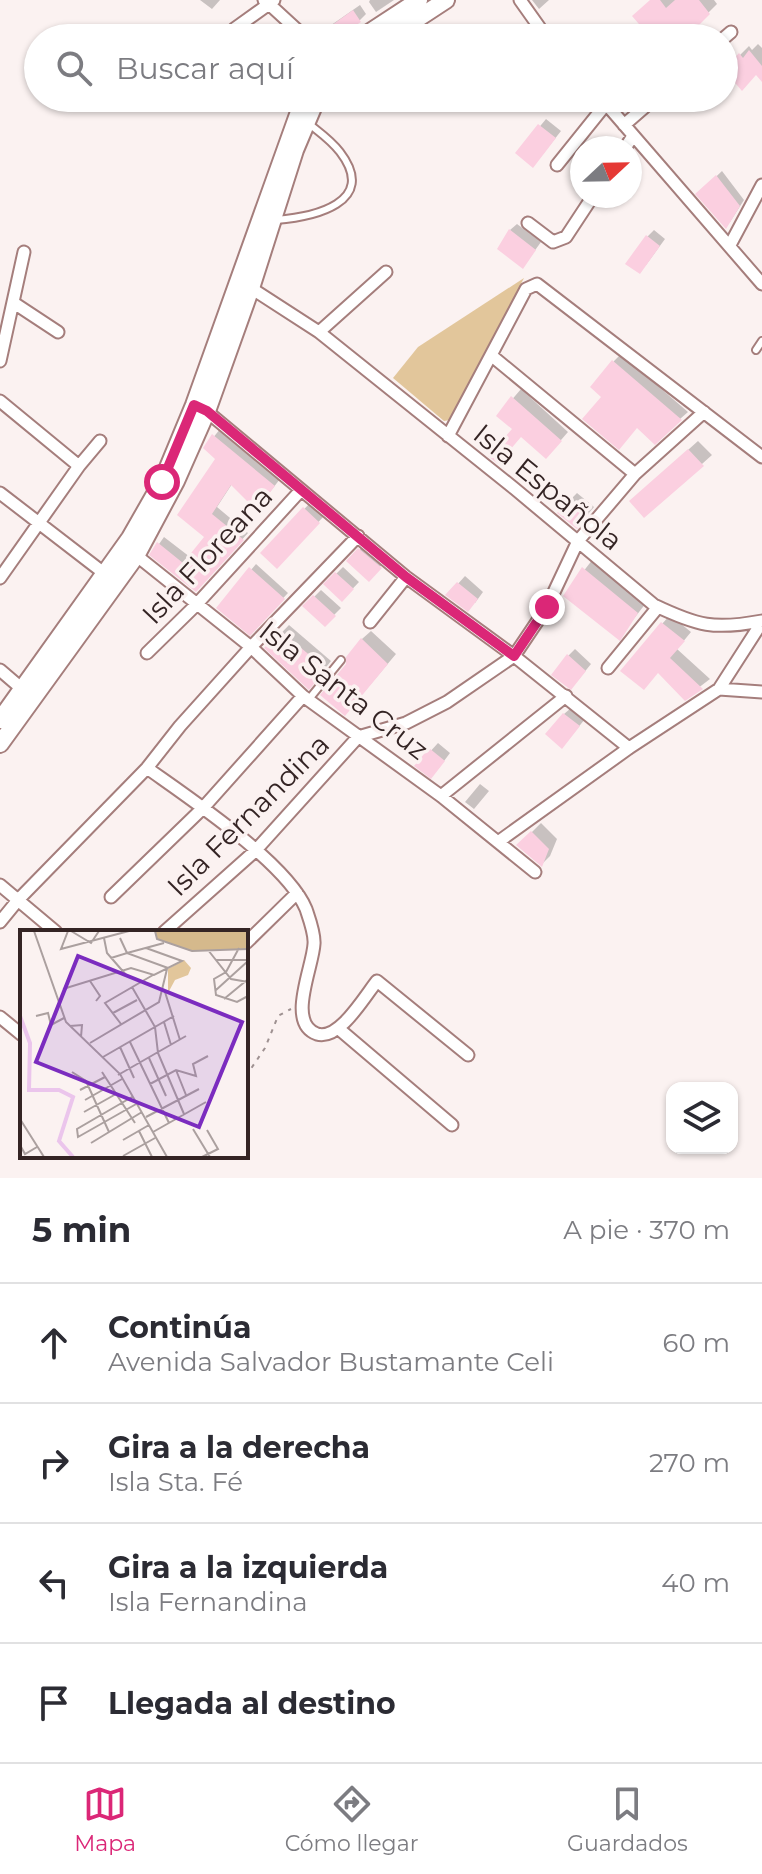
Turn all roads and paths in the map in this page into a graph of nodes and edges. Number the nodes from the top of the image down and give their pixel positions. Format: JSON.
{"nodes":[{"id":1,"x":419,"y":0,"type":"edge"},
{"id":2,"x":446,"y":0,"type":"edge"},
{"id":3,"x":520,"y":0,"type":"edge"},
{"id":4,"x":269,"y":1,"type":"edge"},
{"id":5,"x":400,"y":21,"type":"junction"},
{"id":6,"x":240,"y":24,"type":"edge"},
{"id":7,"x":292,"y":24,"type":"edge"},
{"id":8,"x":393,"y":24,"type":"edge"},
{"id":9,"x":398,"y":24,"type":"edge"},
{"id":10,"x":537,"y":24,"type":"edge"},
{"id":11,"x":300,"y":112,"type":"edge"},
{"id":12,"x":311,"y":112,"type":"edge"},
{"id":13,"x":596,"y":112,"type":"edge"},
{"id":14,"x":613,"y":112,"type":"edge"},
{"id":15,"x":639,"y":112,"type":"edge"},
{"id":16,"x":307,"y":122,"type":"junction"},
{"id":17,"x":624,"y":125,"type":"junction"},
{"id":18,"x":633,"y":136,"type":"edge"},
{"id":19,"x":642,"y":146,"type":"edge"},
{"id":20,"x":557,"y":165,"type":"dead end"},
{"id":21,"x":762,"y":185,"type":"edge"},
{"id":22,"x":585,"y":208,"type":"edge"},
{"id":23,"x":267,"y":219,"type":"junction"},
{"id":24,"x":528,"y":223,"type":"dead end"},
{"id":25,"x":730,"y":245,"type":"junction"},
{"id":26,"x":24,"y":252,"type":"dead end"},
{"id":27,"x":386,"y":272,"type":"dead end"},
{"id":28,"x":762,"y":284,"type":"edge"},
{"id":29,"x":251,"y":288,"type":"junction"},
{"id":30,"x":14,"y":303,"type":"junction"},
{"id":31,"x":58,"y":332,"type":"dead end"},
{"id":32,"x":319,"y":332,"type":"junction"},
{"id":33,"x":762,"y":341,"type":"edge"},
{"id":34,"x":756,"y":350,"type":"dead end"},
{"id":35,"x":492,"y":356,"type":"junction"},
{"id":36,"x":0,"y":361,"type":"edge"},
{"id":37,"x":0,"y":401,"type":"edge"},
{"id":38,"x":201,"y":408,"type":"junction"},
{"id":39,"x":704,"y":412,"type":"junction"},
{"id":40,"x":448,"y":436,"type":"junction"},
{"id":41,"x":100,"y":441,"type":"dead end"},
{"id":42,"x":762,"y":457,"type":"edge"},
{"id":43,"x":79,"y":466,"type":"junction"},
{"id":44,"x":635,"y":474,"type":"junction"},
{"id":45,"x":301,"y":490,"type":"junction"},
{"id":46,"x":0,"y":493,"type":"edge"},
{"id":47,"x":38,"y":524,"type":"junction"},
{"id":48,"x":358,"y":536,"type":"junction"},
{"id":49,"x":578,"y":541,"type":"junction"},
{"id":50,"x":130,"y":551,"type":"junction"},
{"id":51,"x":406,"y":577,"type":"junction"},
{"id":52,"x":0,"y":578,"type":"edge"},
{"id":53,"x":109,"y":578,"type":"junction"},
{"id":54,"x":196,"y":605,"type":"junction"},
{"id":55,"x":658,"y":607,"type":"junction"},
{"id":56,"x":762,"y":621,"type":"edge"},
{"id":57,"x":370,"y":622,"type":"dead end"},
{"id":58,"x":251,"y":647,"type":"junction"},
{"id":59,"x":147,"y":653,"type":"dead end"},
{"id":60,"x":514,"y":656,"type":"junction"},
{"id":61,"x":341,"y":660,"type":"dead end"},
{"id":62,"x":608,"y":668,"type":"dead end"},
{"id":63,"x":0,"y":670,"type":"edge"},
{"id":64,"x":21,"y":688,"type":"junction"},
{"id":65,"x":719,"y":689,"type":"junction"},
{"id":66,"x":762,"y":692,"type":"edge"},
{"id":67,"x":566,"y":696,"type":"junction"},
{"id":68,"x":306,"y":697,"type":"junction"},
{"id":69,"x":0,"y":720,"type":"edge"},
{"id":70,"x":358,"y":737,"type":"junction"},
{"id":71,"x":0,"y":743,"type":"edge"},
{"id":72,"x":629,"y":748,"type":"junction"},
{"id":73,"x":147,"y":768,"type":"junction"},
{"id":74,"x":441,"y":796,"type":"junction"},
{"id":75,"x":203,"y":808,"type":"junction"},
{"id":76,"x":498,"y":842,"type":"junction"},
{"id":77,"x":255,"y":851,"type":"junction"},
{"id":78,"x":535,"y":872,"type":"dead end"},
{"id":79,"x":0,"y":885,"type":"edge"},
{"id":80,"x":297,"y":893,"type":"junction"},
{"id":81,"x":111,"y":897,"type":"dead end"},
{"id":82,"x":18,"y":900,"type":"junction"},
{"id":83,"x":0,"y":922,"type":"edge"},
{"id":84,"x":54,"y":930,"type":"edge"},
{"id":85,"x":166,"y":930,"type":"edge"},
{"id":86,"x":248,"y":941,"type":"edge"},
{"id":87,"x":301,"y":1007,"type":"junction"},
{"id":88,"x":0,"y":1017,"type":"edge"},
{"id":89,"x":339,"y":1029,"type":"junction"},
{"id":90,"x":20,"y":1033,"type":"edge"},
{"id":91,"x":468,"y":1055,"type":"dead end"},
{"id":92,"x":248,"y":1073,"type":"edge"},
{"id":93,"x":452,"y":1125,"type":"dead end"}],
"edges":[{"from":1,"to":5,"type":"main road"},
{"from":2,"to":5,"type":"main road"},
{"from":3,"to":10,"type":"street"},
{"from":4,"to":6,"type":"street"},
{"from":4,"to":7,"type":"street"},
{"from":5,"to":8,"type":"main road"},
{"from":5,"to":9,"type":"main road"},
{"from":11,"to":23,"type":"main road"},
{"from":12,"to":16,"type":"main road"},
{"from":13,"to":20,"type":"street"},
{"from":14,"to":17,"type":"street"},
{"from":15,"to":17,"type":"street"},
{"from":16,"to":23,"type":"main road"},
{"from":16,"to":23,"type":"lane"},
{"from":17,"to":18,"type":"street"},
{"from":19,"to":25,"type":"street"},
{"from":21,"to":25,"type":"street"},
{"from":22,"to":24,"type":"street"},
{"from":23,"to":29,"type":"main road"},
{"from":23,"to":38,"type":"main road"},
{"from":25,"to":28,"type":"street"},
{"from":26,"to":30,"type":"street"},
{"from":27,"to":32,"type":"street"},
{"from":29,"to":32,"type":"street","name":"Isla Española"},
{"from":29,"to":38,"type":"main road"},
{"from":30,"to":31,"type":"street"},
{"from":30,"to":36,"type":"street"},
{"from":32,"to":40,"type":"street","name":"Isla Española"},
{"from":33,"to":34,"type":"lane"},
{"from":35,"to":39,"type":"street"},
{"from":35,"to":40,"type":"street"},
{"from":35,"to":44,"type":"street"},
{"from":37,"to":43,"type":"street"},
{"from":38,"to":45,"type":"street"},
{"from":38,"to":50,"type":"main road"},
{"from":39,"to":42,"type":"street"},
{"from":39,"to":44,"type":"street","name":"Isla Fernandina"},
{"from":40,"to":49,"type":"street","name":"Isla Española"},
{"from":41,"to":43,"type":"street"},
{"from":43,"to":47,"type":"street"},
{"from":44,"to":49,"type":"street","name":"Isla Fernandina"},
{"from":45,"to":48,"type":"street"},
{"from":45,"to":54,"type":"street","name":"Isla Floreana"},
{"from":46,"to":47,"type":"street"},
{"from":47,"to":52,"type":"street"},
{"from":47,"to":53,"type":"street"},
{"from":48,"to":51,"type":"street"},
{"from":48,"to":58,"type":"street"},
{"from":49,"to":55,"type":"street","name":"Isla Española"},
{"from":49,"to":60,"type":"street","name":"Isla Fernandina"},
{"from":50,"to":53,"type":"main road"},
{"from":50,"to":54,"type":"street","name":"Isla Santa Cruz"},
{"from":51,"to":57,"type":"street"},
{"from":51,"to":60,"type":"street"},
{"from":53,"to":64,"type":"main road"},
{"from":53,"to":71,"type":"main road"},
{"from":54,"to":58,"type":"street","name":"Isla Santa Cruz"},
{"from":54,"to":59,"type":"street","name":"Isla Floreana"},
{"from":55,"to":56,"type":"street","name":"Isla Española"},
{"from":55,"to":62,"type":"street"},
{"from":56,"to":65,"type":"street"},
{"from":58,"to":68,"type":"street","name":"Isla Santa Cruz"},
{"from":58,"to":73,"type":"street"},
{"from":60,"to":67,"type":"street"},
{"from":60,"to":70,"type":"street","name":"Isla Fernandina"},
{"from":61,"to":68,"type":"lane"},
{"from":63,"to":64,"type":"street"},
{"from":64,"to":69,"type":"main road"},
{"from":65,"to":66,"type":"street"},
{"from":65,"to":72,"type":"street"},
{"from":67,"to":72,"type":"street"},
{"from":67,"to":74,"type":"street"},
{"from":68,"to":70,"type":"street","name":"Isla Santa Cruz"},
{"from":68,"to":75,"type":"street"},
{"from":70,"to":74,"type":"street","name":"Isla Santa Cruz"},
{"from":70,"to":77,"type":"street","name":"Isla Fernandina"},
{"from":72,"to":76,"type":"street"},
{"from":73,"to":75,"type":"street"},
{"from":73,"to":82,"type":"street"},
{"from":74,"to":76,"type":"street","name":"Isla Santa Cruz"},
{"from":75,"to":77,"type":"street"},
{"from":75,"to":81,"type":"street"},
{"from":76,"to":78,"type":"street","name":"Isla Santa Cruz"},
{"from":77,"to":80,"type":"street"},
{"from":77,"to":85,"type":"street","name":"Isla Fernandina"},
{"from":79,"to":82,"type":"street"},
{"from":80,"to":86,"type":"street"},
{"from":80,"to":87,"type":"street"},
{"from":82,"to":83,"type":"street"},
{"from":82,"to":84,"type":"street"},
{"from":87,"to":89,"type":"street"},
{"from":87,"to":92,"type":"path"},
{"from":88,"to":90,"type":"street"},
{"from":89,"to":91,"type":"street"},
{"from":89,"to":93,"type":"street"}]}
